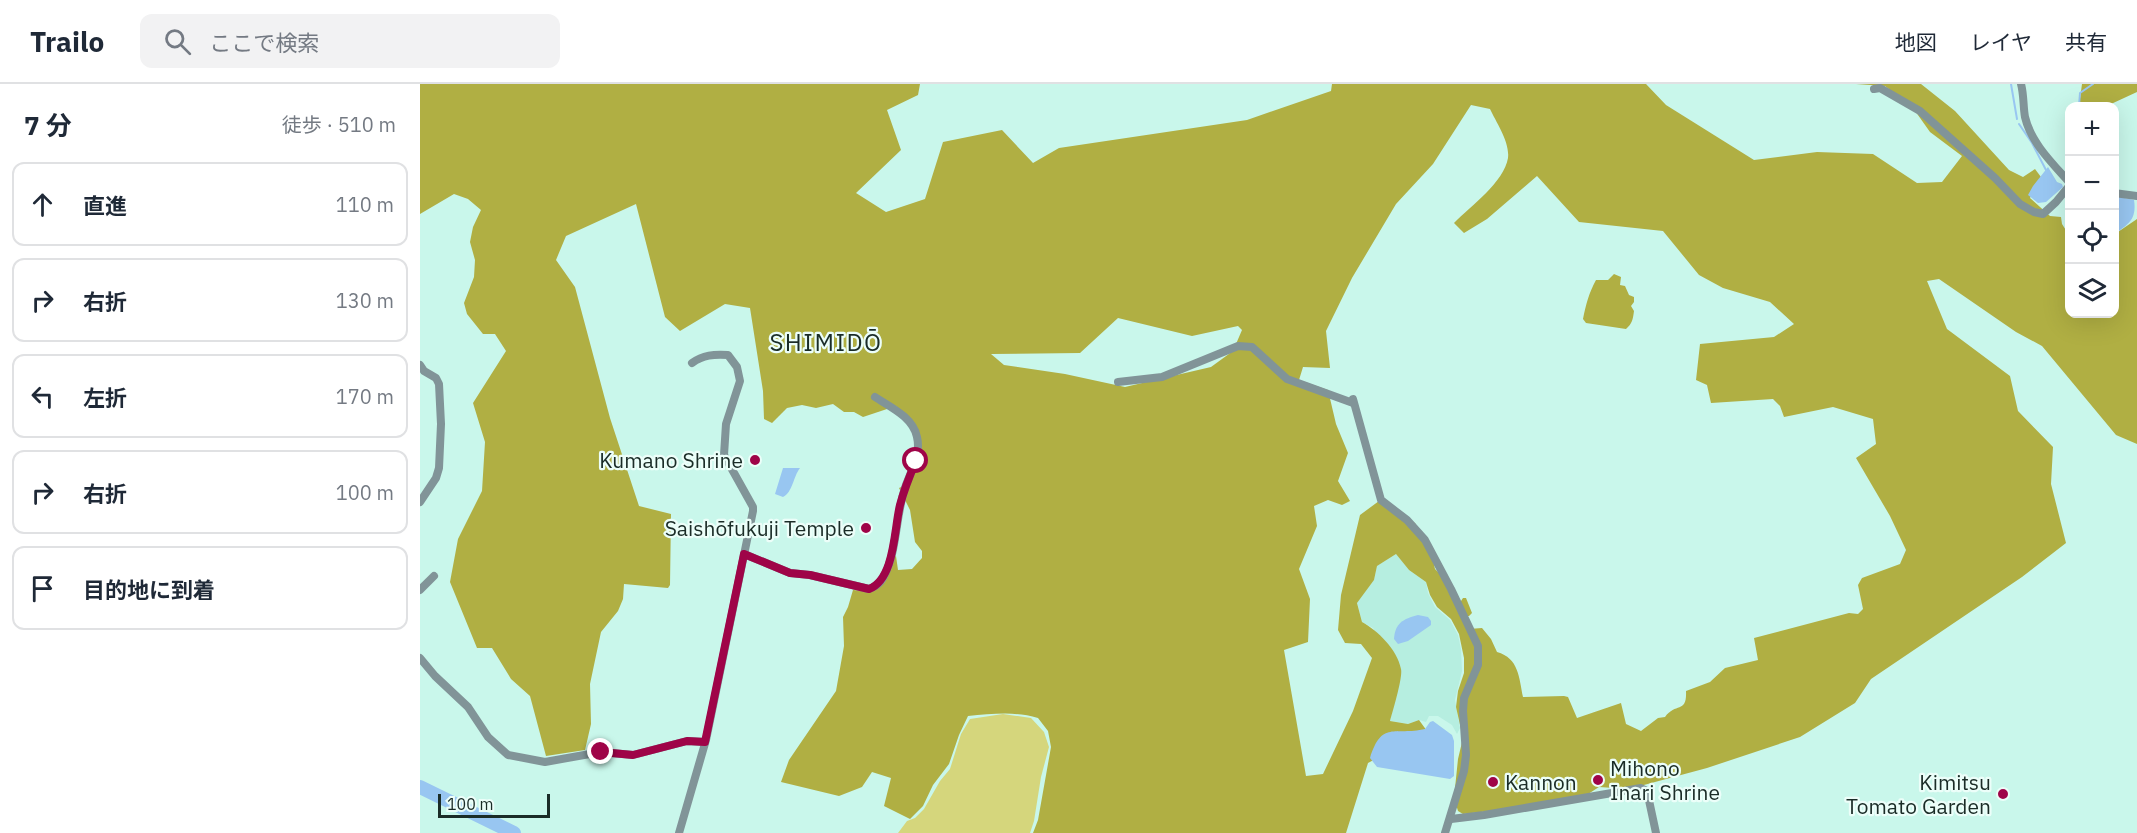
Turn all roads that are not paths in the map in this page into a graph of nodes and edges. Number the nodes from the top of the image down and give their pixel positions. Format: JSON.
{"nodes":[{"id":1,"x":2021,"y":84,"type":"edge"},
{"id":2,"x":1874,"y":89,"type":"dead end"},
{"id":3,"x":2065,"y":179,"type":"edge"},
{"id":4,"x":2065,"y":186,"type":"edge"},
{"id":5,"x":2119,"y":194,"type":"edge"},
{"id":6,"x":2137,"y":196,"type":"edge"},
{"id":7,"x":692,"y":363,"type":"dead end"},
{"id":8,"x":420,"y":365,"type":"edge"},
{"id":9,"x":1118,"y":382,"type":"dead end"},
{"id":10,"x":875,"y":397,"type":"dead end"},
{"id":11,"x":421,"y":498,"type":"edge"},
{"id":12,"x":744,"y":554,"type":"junction"},
{"id":13,"x":434,"y":576,"type":"dead end"},
{"id":14,"x":420,"y":590,"type":"edge"},
{"id":15,"x":420,"y":658,"type":"edge"},
{"id":16,"x":705,"y":742,"type":"junction"},
{"id":17,"x":1450,"y":819,"type":"junction"},
{"id":18,"x":679,"y":833,"type":"edge"},
{"id":19,"x":1445,"y":833,"type":"edge"},
{"id":20,"x":1656,"y":833,"type":"edge"}],
"edges":[{"from":1,"to":3,"type":"street"},
{"from":2,"to":4,"type":"street"},
{"from":5,"to":6,"type":"street"},
{"from":7,"to":12,"type":"street"},
{"from":8,"to":11,"type":"street"},
{"from":9,"to":17,"type":"street"},
{"from":10,"to":12,"type":"street"},
{"from":12,"to":16,"type":"street"},
{"from":13,"to":14,"type":"street"},
{"from":15,"to":16,"type":"street"},
{"from":16,"to":18,"type":"street"},
{"from":17,"to":19,"type":"street"},
{"from":17,"to":20,"type":"street"}]}
